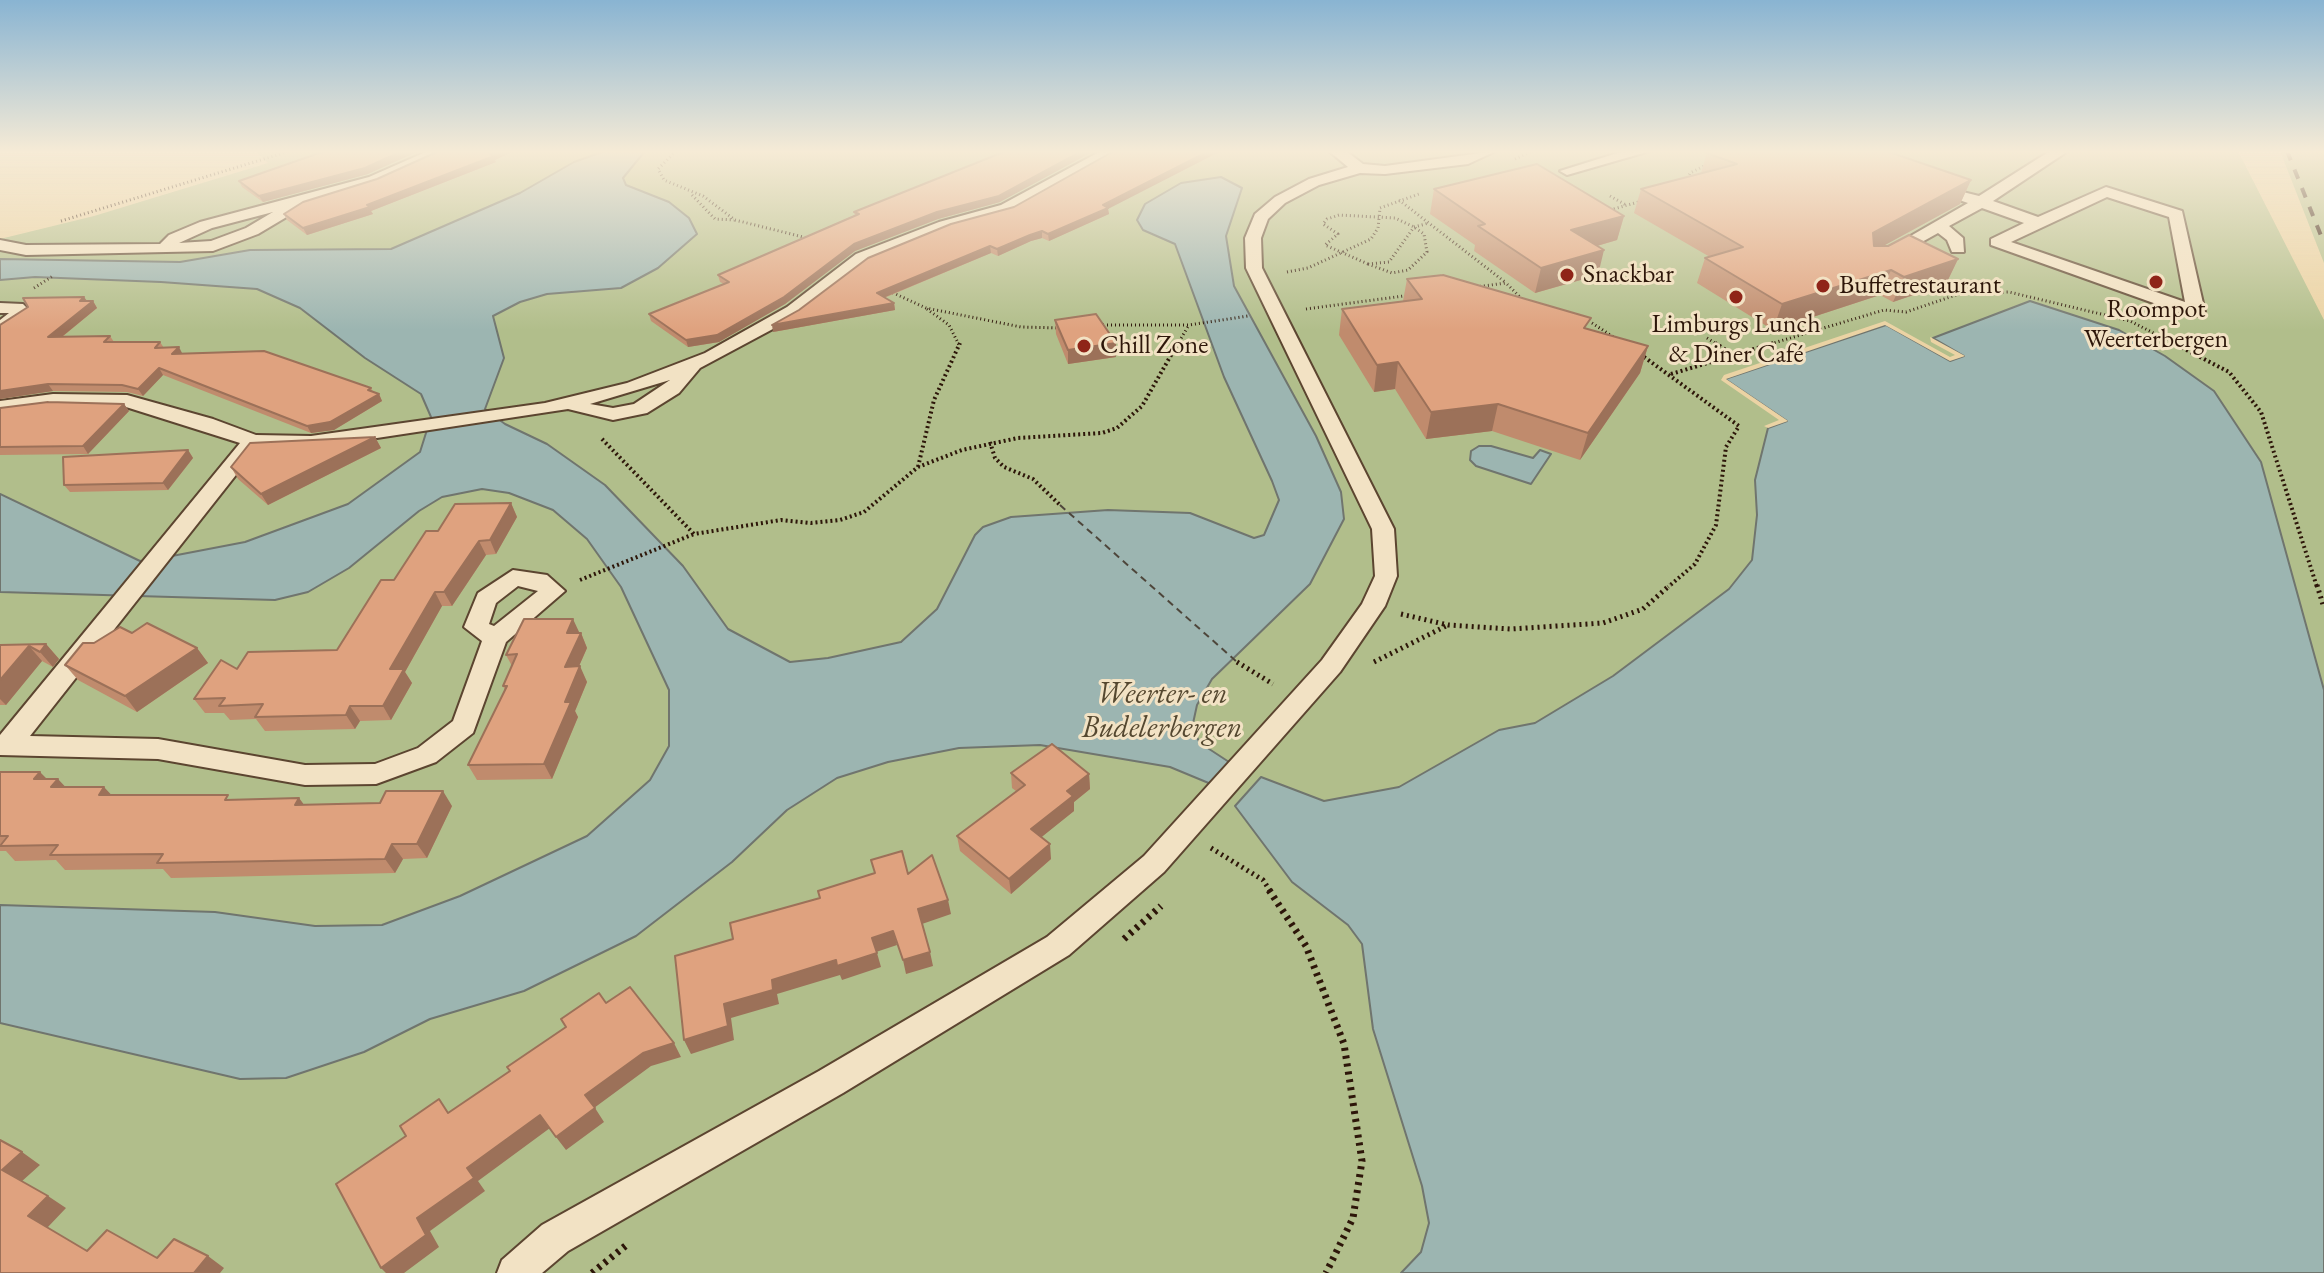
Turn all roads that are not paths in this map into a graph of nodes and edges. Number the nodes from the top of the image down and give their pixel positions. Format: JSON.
{"nodes":[{"id":1,"x":253,"y":210,"type":"edge"},
{"id":2,"x":998,"y":210,"type":"edge"},
{"id":3,"x":1268,"y":210,"type":"edge"},
{"id":4,"x":1966,"y":210,"type":"edge"},
{"id":5,"x":2004,"y":210,"type":"edge"},
{"id":6,"x":2066,"y":210,"type":"edge"},
{"id":7,"x":2165,"y":210,"type":"edge"},
{"id":8,"x":2038,"y":223,"type":"junction"},
{"id":9,"x":1939,"y":226,"type":"junction"},
{"id":10,"x":0,"y":245,"type":"edge"},
{"id":11,"x":1958,"y":249,"type":"dead end"},
{"id":12,"x":1870,"y":264,"type":"edge"},
{"id":13,"x":1,"y":308,"type":"edge"},
{"id":14,"x":0,"y":328,"type":"edge"},
{"id":15,"x":697,"y":363,"type":"junction"},
{"id":16,"x":570,"y":403,"type":"junction"},
{"id":17,"x":0,"y":407,"type":"edge"},
{"id":18,"x":253,"y":441,"type":"junction"},
{"id":19,"x":495,"y":638,"type":"dead end"},
{"id":20,"x":4,"y":745,"type":"edge"},
{"id":21,"x":515,"y":1273,"type":"edge"}],
"edges":[{"from":1,"to":10,"type":"lane"},
{"from":2,"to":15,"type":"lane"},
{"from":3,"to":21,"type":"lane"},
{"from":4,"to":9,"type":"lane"},
{"from":5,"to":8,"type":"lane"},
{"from":6,"to":8,"type":"lane"},
{"from":7,"to":8,"type":"lane"},
{"from":9,"to":11,"type":"lane"},
{"from":9,"to":12,"type":"lane"},
{"from":13,"to":14,"type":"lane"},
{"from":15,"to":16,"type":"lane"},
{"from":15,"to":16,"type":"lane"},
{"from":16,"to":18,"type":"lane"},
{"from":17,"to":18,"type":"lane"},
{"from":18,"to":20,"type":"lane"},
{"from":19,"to":20,"type":"lane"}]}
